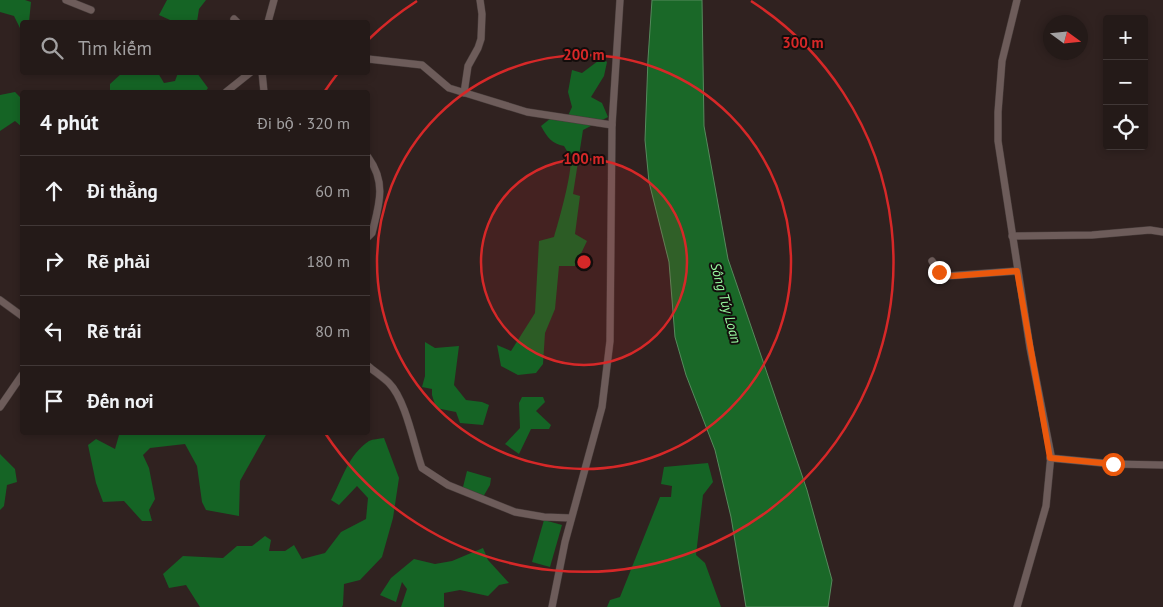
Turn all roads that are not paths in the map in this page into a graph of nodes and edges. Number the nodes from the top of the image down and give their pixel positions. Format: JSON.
{"nodes":[{"id":1,"x":66,"y":0,"type":"edge"},
{"id":2,"x":274,"y":0,"type":"edge"},
{"id":3,"x":480,"y":0,"type":"edge"},
{"id":4,"x":620,"y":0,"type":"edge"},
{"id":5,"x":1017,"y":0,"type":"edge"},
{"id":6,"x":91,"y":10,"type":"dead end"},
{"id":7,"x":269,"y":20,"type":"edge"},
{"id":8,"x":370,"y":59,"type":"edge"},
{"id":9,"x":247,"y":75,"type":"edge"},
{"id":10,"x":262,"y":75,"type":"edge"},
{"id":11,"x":228,"y":90,"type":"edge"},
{"id":12,"x":264,"y":90,"type":"edge"},
{"id":13,"x":464,"y":93,"type":"junction"},
{"id":14,"x":612,"y":125,"type":"junction"},
{"id":15,"x":370,"y":161,"type":"edge"},
{"id":16,"x":1163,"y":232,"type":"edge"},
{"id":17,"x":370,"y":235,"type":"edge"},
{"id":18,"x":1012,"y":236,"type":"junction"},
{"id":19,"x":932,"y":261,"type":"dead end"},
{"id":20,"x":1017,"y":271,"type":"junction"},
{"id":21,"x":0,"y":300,"type":"edge"},
{"id":22,"x":20,"y":315,"type":"edge"},
{"id":23,"x":370,"y":368,"type":"edge"},
{"id":24,"x":20,"y":378,"type":"edge"},
{"id":25,"x":0,"y":407,"type":"edge"},
{"id":26,"x":1050,"y":458,"type":"junction"},
{"id":27,"x":1163,"y":465,"type":"edge"},
{"id":28,"x":571,"y":518,"type":"junction"},
{"id":29,"x":552,"y":607,"type":"edge"},
{"id":30,"x":1017,"y":607,"type":"edge"}],
"edges":[{"from":1,"to":6,"type":"street"},
{"from":2,"to":7,"type":"street"},
{"from":3,"to":13,"type":"street"},
{"from":4,"to":14,"type":"street"},
{"from":5,"to":18,"type":"street"},
{"from":8,"to":13,"type":"street"},
{"from":9,"to":11,"type":"street"},
{"from":10,"to":12,"type":"street"},
{"from":13,"to":14,"type":"street"},
{"from":14,"to":28,"type":"street"},
{"from":15,"to":17,"type":"street"},
{"from":16,"to":18,"type":"street"},
{"from":18,"to":20,"type":"street"},
{"from":19,"to":20,"type":"street"},
{"from":20,"to":26,"type":"street"},
{"from":21,"to":22,"type":"street"},
{"from":23,"to":28,"type":"street"},
{"from":24,"to":25,"type":"street"},
{"from":26,"to":27,"type":"street"},
{"from":26,"to":30,"type":"street"},
{"from":28,"to":29,"type":"street"}]}
